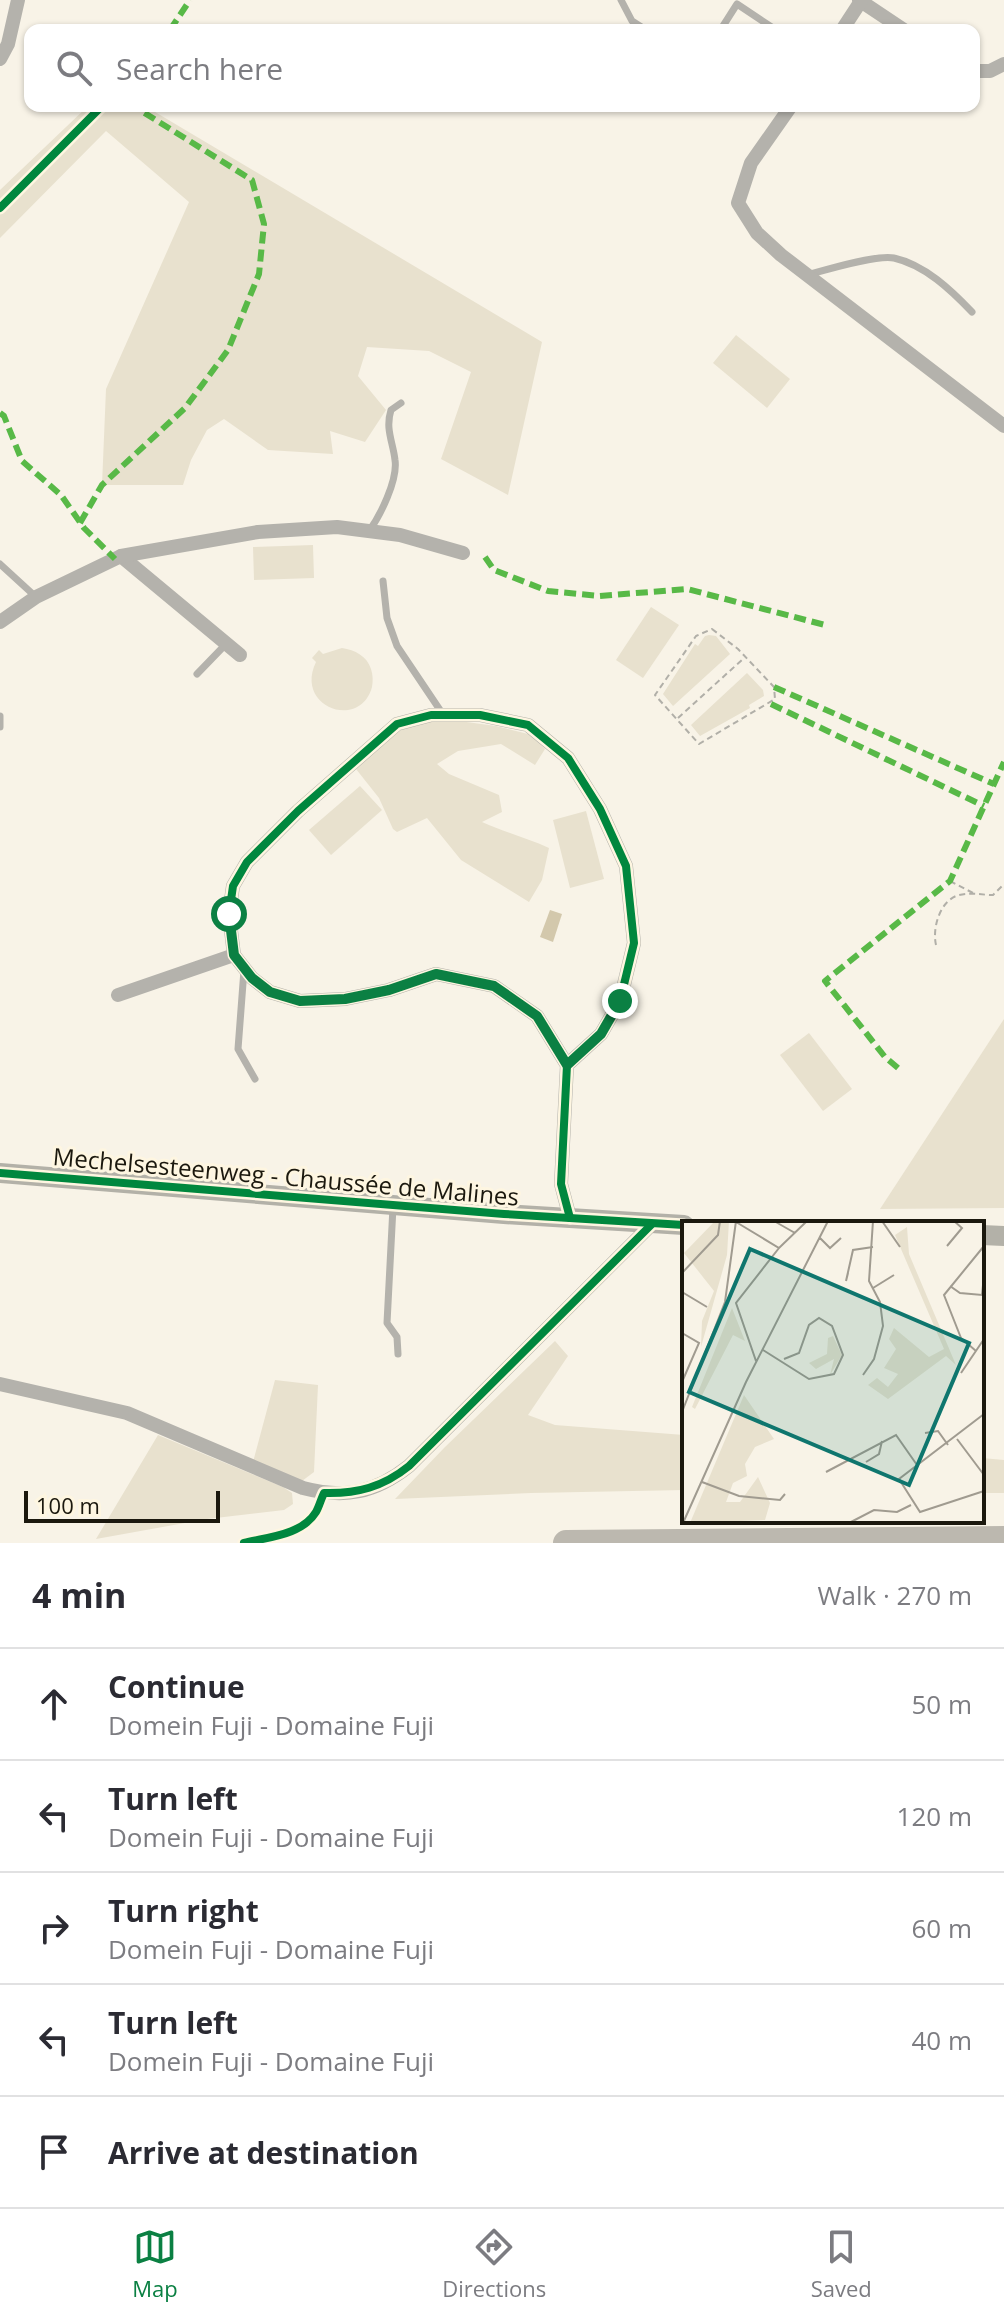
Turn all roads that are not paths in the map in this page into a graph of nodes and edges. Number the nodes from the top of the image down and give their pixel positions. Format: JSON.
{"nodes":[{"id":1,"x":18,"y":0,"type":"edge"},
{"id":2,"x":621,"y":0,"type":"edge"},
{"id":3,"x":860,"y":1,"type":"edge"},
{"id":4,"x":637,"y":24,"type":"edge"},
{"id":5,"x":724,"y":24,"type":"edge"},
{"id":6,"x":767,"y":24,"type":"edge"},
{"id":7,"x":846,"y":24,"type":"edge"},
{"id":8,"x":895,"y":24,"type":"edge"},
{"id":9,"x":0,"y":59,"type":"edge"},
{"id":10,"x":1004,"y":64,"type":"edge"},
{"id":11,"x":980,"y":71,"type":"edge"},
{"id":12,"x":787,"y":112,"type":"edge"},
{"id":13,"x":807,"y":275,"type":"junction"},
{"id":14,"x":972,"y":312,"type":"dead end"},
{"id":15,"x":401,"y":403,"type":"dead end"},
{"id":16,"x":1004,"y":426,"type":"edge"},
{"id":17,"x":369,"y":531,"type":"junction"},
{"id":18,"x":463,"y":553,"type":"dead end"},
{"id":19,"x":121,"y":556,"type":"junction"},
{"id":20,"x":0,"y":564,"type":"edge"},
{"id":21,"x":383,"y":581,"type":"dead end"},
{"id":22,"x":36,"y":597,"type":"junction"},
{"id":23,"x":0,"y":622,"type":"edge"},
{"id":24,"x":226,"y":643,"type":"junction"},
{"id":25,"x":240,"y":655,"type":"dead end"},
{"id":26,"x":197,"y":674,"type":"dead end"},
{"id":27,"x":443,"y":715,"type":"junction"},
{"id":28,"x":0,"y":716,"type":"edge"},
{"id":29,"x":0,"y":727,"type":"edge"},
{"id":30,"x":234,"y":955,"type":"junction"},
{"id":31,"x":244,"y":968,"type":"junction"},
{"id":32,"x":118,"y":995,"type":"dead end"},
{"id":33,"x":567,"y":1065,"type":"junction"},
{"id":34,"x":255,"y":1079,"type":"dead end"},
{"id":35,"x":0,"y":1173,"type":"edge"},
{"id":36,"x":561,"y":1184,"type":"junction"},
{"id":37,"x":393,"y":1205,"type":"junction"},
{"id":38,"x":548,"y":1216,"type":"junction"},
{"id":39,"x":570,"y":1218,"type":"junction"},
{"id":40,"x":652,"y":1224,"type":"junction"},
{"id":41,"x":682,"y":1225,"type":"edge"},
{"id":42,"x":984,"y":1235,"type":"edge"},
{"id":43,"x":1004,"y":1236,"type":"edge"},
{"id":44,"x":398,"y":1354,"type":"dead end"},
{"id":45,"x":0,"y":1384,"type":"edge"},
{"id":46,"x":1004,"y":1539,"type":"edge"},
{"id":47,"x":566,"y":1543,"type":"edge"}],
"edges":[{"from":1,"to":9,"type":"street"},
{"from":2,"to":4,"type":"lane"},
{"from":3,"to":7,"type":"street"},
{"from":3,"to":8,"type":"street"},
{"from":5,"to":6,"type":"lane"},
{"from":10,"to":11,"type":"street"},
{"from":12,"to":13,"type":"street"},
{"from":13,"to":14,"type":"lane"},
{"from":13,"to":16,"type":"street"},
{"from":15,"to":17,"type":"lane"},
{"from":17,"to":18,"type":"street"},
{"from":17,"to":19,"type":"street"},
{"from":19,"to":22,"type":"street"},
{"from":19,"to":24,"type":"street"},
{"from":20,"to":22,"type":"lane"},
{"from":21,"to":27,"type":"lane"},
{"from":22,"to":23,"type":"street"},
{"from":24,"to":25,"type":"street"},
{"from":24,"to":26,"type":"lane"},
{"from":27,"to":30,"type":"street"},
{"from":27,"to":33,"type":"street"},
{"from":28,"to":29,"type":"lane"},
{"from":30,"to":31,"type":"street"},
{"from":30,"to":32,"type":"street"},
{"from":31,"to":33,"type":"street"},
{"from":31,"to":34,"type":"lane"},
{"from":33,"to":36,"type":"street"},
{"from":35,"to":37,"type":"main road","name":"Mechelsesteenweg - Chaussée de Malines"},
{"from":36,"to":38,"type":"street"},
{"from":36,"to":39,"type":"street"},
{"from":37,"to":38,"type":"main road","name":"Mechelsesteenweg - Chaussée de Malines"},
{"from":37,"to":44,"type":"lane"},
{"from":38,"to":39,"type":"main road","name":"Mechelsesteenweg - Chaussée de Malines"},
{"from":39,"to":40,"type":"main road","name":"Mechelsesteenweg - Chaussée de Malines"},
{"from":40,"to":41,"type":"main road","name":"Mechelsesteenweg - Chaussée de Malines"},
{"from":40,"to":45,"type":"street"},
{"from":42,"to":43,"type":"main road"},
{"from":46,"to":47,"type":"highway"}]}
